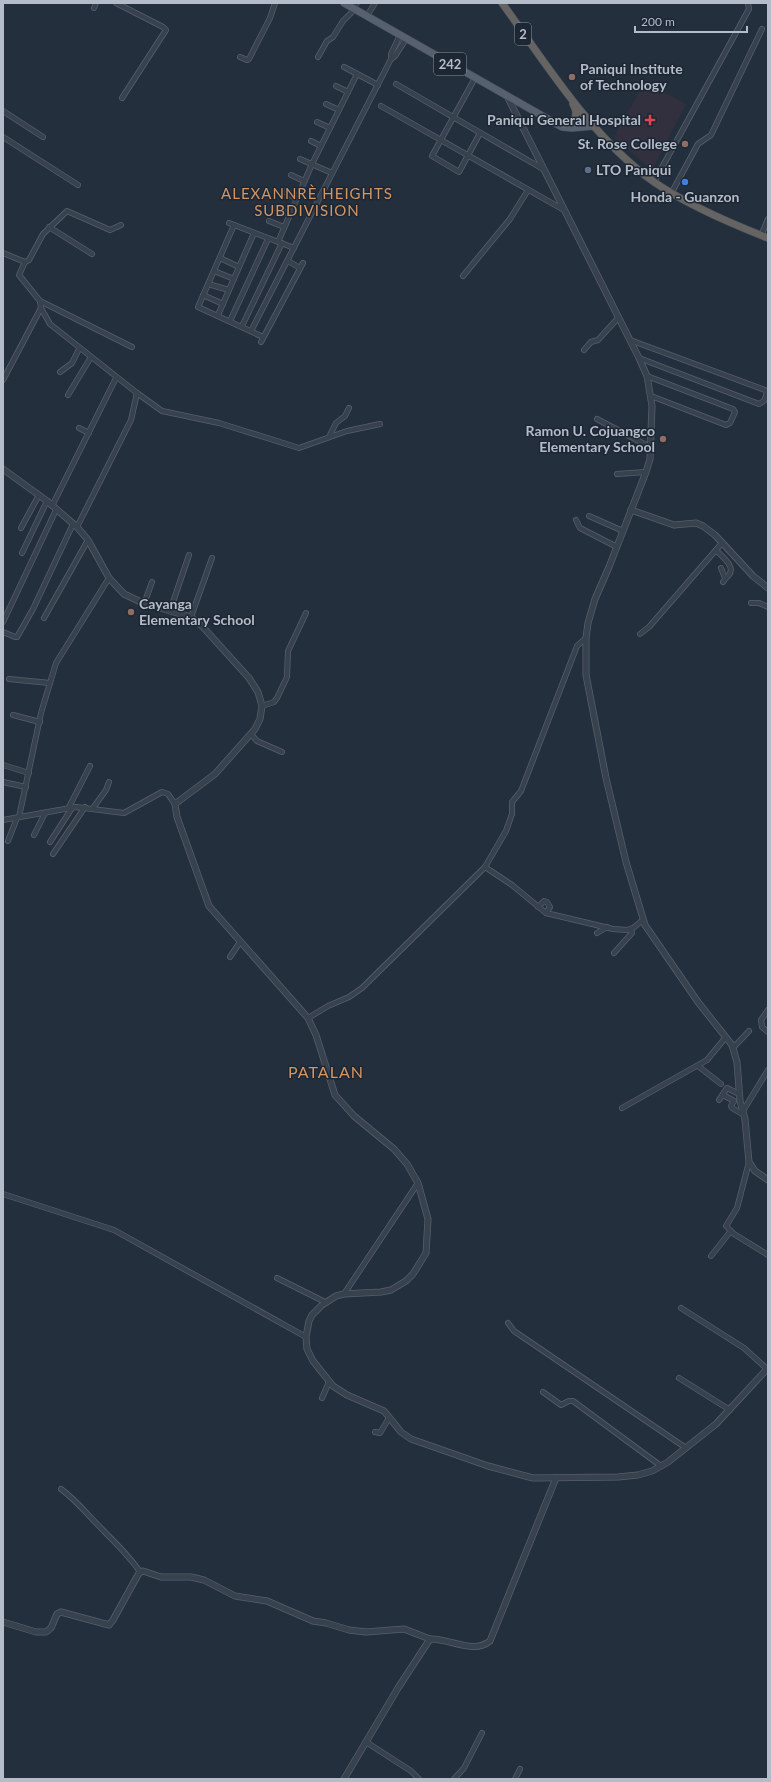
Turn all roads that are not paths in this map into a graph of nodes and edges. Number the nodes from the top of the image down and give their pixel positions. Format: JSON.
{"nodes":[{"id":1,"x":116,"y":3,"type":"edge"},
{"id":2,"x":275,"y":3,"type":"edge"},
{"id":3,"x":344,"y":3,"type":"edge"},
{"id":4,"x":375,"y":3,"type":"edge"},
{"id":5,"x":502,"y":3,"type":"edge"},
{"id":6,"x":748,"y":3,"type":"edge"},
{"id":7,"x":355,"y":7,"type":"edge"},
{"id":8,"x":367,"y":16,"type":"junction"},
{"id":9,"x":762,"y":29,"type":"dead end"},
{"id":10,"x":401,"y":40,"type":"junction"},
{"id":11,"x":240,"y":57,"type":"dead end"},
{"id":12,"x":318,"y":57,"type":"dead end"},
{"id":13,"x":344,"y":67,"type":"dead end"},
{"id":14,"x":357,"y":74,"type":"junction"},
{"id":15,"x":475,"y":78,"type":"junction"},
{"id":16,"x":396,"y":84,"type":"dead end"},
{"id":17,"x":378,"y":85,"type":"junction"},
{"id":18,"x":336,"y":86,"type":"dead end"},
{"id":19,"x":348,"y":92,"type":"junction"},
{"id":20,"x":568,"y":93,"type":"junction"},
{"id":21,"x":507,"y":96,"type":"junction"},
{"id":22,"x":122,"y":98,"type":"dead end"},
{"id":23,"x":326,"y":104,"type":"dead end"},
{"id":24,"x":381,"y":106,"type":"dead end"},
{"id":25,"x":339,"y":110,"type":"junction"},
{"id":26,"x":3,"y":112,"type":"edge"},
{"id":27,"x":453,"y":117,"type":"junction"},
{"id":28,"x":317,"y":122,"type":"dead end"},
{"id":29,"x":592,"y":123,"type":"junction"},
{"id":30,"x":562,"y":125,"type":"junction"},
{"id":31,"x":330,"y":128,"type":"junction"},
{"id":32,"x":480,"y":133,"type":"junction"},
{"id":33,"x":3,"y":137,"type":"edge"},
{"id":34,"x":43,"y":137,"type":"dead end"},
{"id":35,"x":440,"y":140,"type":"junction"},
{"id":36,"x":311,"y":141,"type":"dead end"},
{"id":37,"x":321,"y":146,"type":"junction"},
{"id":38,"x":469,"y":156,"type":"junction"},
{"id":39,"x":300,"y":158,"type":"dead end"},
{"id":40,"x":312,"y":164,"type":"junction"},
{"id":41,"x":544,"y":169,"type":"junction"},
{"id":42,"x":332,"y":173,"type":"junction"},
{"id":43,"x":291,"y":175,"type":"dead end"},
{"id":44,"x":304,"y":181,"type":"junction"},
{"id":45,"x":654,"y":182,"type":"junction"},
{"id":46,"x":78,"y":185,"type":"dead end"},
{"id":47,"x":528,"y":190,"type":"junction"},
{"id":48,"x":283,"y":191,"type":"dead end"},
{"id":49,"x":672,"y":192,"type":"junction"},
{"id":50,"x":296,"y":198,"type":"junction"},
{"id":51,"x":276,"y":208,"type":"dead end"},
{"id":52,"x":564,"y":210,"type":"junction"},
{"id":53,"x":289,"y":214,"type":"junction"},
{"id":54,"x":768,"y":219,"type":"edge"},
{"id":55,"x":270,"y":221,"type":"dead end"},
{"id":56,"x":121,"y":225,"type":"dead end"},
{"id":57,"x":49,"y":227,"type":"junction"},
{"id":58,"x":284,"y":227,"type":"junction"},
{"id":59,"x":254,"y":233,"type":"junction"},
{"id":60,"x":765,"y":237,"type":"edge"},
{"id":61,"x":268,"y":239,"type":"junction"},
{"id":62,"x":280,"y":243,"type":"junction"},
{"id":63,"x":294,"y":248,"type":"junction"},
{"id":64,"x":3,"y":253,"type":"edge"},
{"id":65,"x":92,"y":254,"type":"dead end"},
{"id":66,"x":220,"y":258,"type":"junction"},
{"id":67,"x":288,"y":261,"type":"junction"},
{"id":68,"x":25,"y":262,"type":"junction"},
{"id":69,"x":239,"y":267,"type":"junction"},
{"id":70,"x":214,"y":271,"type":"junction"},
{"id":71,"x":463,"y":276,"type":"dead end"},
{"id":72,"x":234,"y":279,"type":"junction"},
{"id":73,"x":208,"y":284,"type":"junction"},
{"id":74,"x":229,"y":290,"type":"junction"},
{"id":75,"x":203,"y":295,"type":"junction"},
{"id":76,"x":40,"y":301,"type":"junction"},
{"id":77,"x":223,"y":304,"type":"junction"},
{"id":78,"x":41,"y":308,"type":"junction"},
{"id":79,"x":218,"y":315,"type":"junction"},
{"id":80,"x":618,"y":318,"type":"junction"},
{"id":81,"x":230,"y":320,"type":"junction"},
{"id":82,"x":242,"y":326,"type":"junction"},
{"id":83,"x":251,"y":331,"type":"junction"},
{"id":84,"x":263,"y":337,"type":"junction"},
{"id":85,"x":630,"y":340,"type":"junction"},
{"id":86,"x":261,"y":342,"type":"dead end"},
{"id":87,"x":132,"y":347,"type":"dead end"},
{"id":88,"x":79,"y":349,"type":"junction"},
{"id":89,"x":584,"y":350,"type":"dead end"},
{"id":90,"x":91,"y":357,"type":"junction"},
{"id":91,"x":639,"y":358,"type":"junction"},
{"id":92,"x":60,"y":372,"type":"dead end"},
{"id":93,"x":647,"y":376,"type":"junction"},
{"id":94,"x":116,"y":378,"type":"junction"},
{"id":95,"x":3,"y":380,"type":"edge"},
{"id":96,"x":137,"y":393,"type":"junction"},
{"id":97,"x":68,"y":395,"type":"dead end"},
{"id":98,"x":651,"y":396,"type":"junction"},
{"id":99,"x":349,"y":408,"type":"dead end"},
{"id":100,"x":597,"y":419,"type":"dead end"},
{"id":101,"x":380,"y":424,"type":"dead end"},
{"id":102,"x":78,"y":428,"type":"dead end"},
{"id":103,"x":89,"y":433,"type":"junction"},
{"id":104,"x":329,"y":437,"type":"junction"},
{"id":105,"x":650,"y":447,"type":"junction"},
{"id":106,"x":3,"y":469,"type":"edge"},
{"id":107,"x":646,"y":472,"type":"junction"},
{"id":108,"x":617,"y":474,"type":"dead end"},
{"id":109,"x":39,"y":495,"type":"junction"},
{"id":110,"x":47,"y":501,"type":"junction"},
{"id":111,"x":54,"y":508,"type":"junction"},
{"id":112,"x":631,"y":510,"type":"junction"},
{"id":113,"x":589,"y":516,"type":"dead end"},
{"id":114,"x":576,"y":520,"type":"dead end"},
{"id":115,"x":75,"y":525,"type":"junction"},
{"id":116,"x":21,"y":528,"type":"dead end"},
{"id":117,"x":623,"y":531,"type":"junction"},
{"id":118,"x":88,"y":540,"type":"junction"},
{"id":119,"x":722,"y":542,"type":"junction"},
{"id":120,"x":617,"y":547,"type":"junction"},
{"id":121,"x":716,"y":550,"type":"junction"},
{"id":122,"x":22,"y":553,"type":"dead end"},
{"id":123,"x":189,"y":555,"type":"dead end"},
{"id":124,"x":212,"y":558,"type":"dead end"},
{"id":125,"x":721,"y":568,"type":"dead end"},
{"id":126,"x":109,"y":578,"type":"junction"},
{"id":127,"x":152,"y":582,"type":"dead end"},
{"id":128,"x":768,"y":588,"type":"edge"},
{"id":129,"x":751,"y":603,"type":"dead end"},
{"id":130,"x":144,"y":604,"type":"junction"},
{"id":131,"x":768,"y":607,"type":"edge"},
{"id":132,"x":170,"y":610,"type":"junction"},
{"id":133,"x":306,"y":613,"type":"dead end"},
{"id":134,"x":191,"y":617,"type":"junction"},
{"id":135,"x":44,"y":618,"type":"dead end"},
{"id":136,"x":3,"y":622,"type":"edge"},
{"id":137,"x":3,"y":632,"type":"edge"},
{"id":138,"x":640,"y":634,"type":"dead end"},
{"id":139,"x":586,"y":638,"type":"junction"},
{"id":140,"x":9,"y":679,"type":"dead end"},
{"id":141,"x":50,"y":683,"type":"junction"},
{"id":142,"x":262,"y":706,"type":"junction"},
{"id":143,"x":13,"y":715,"type":"dead end"},
{"id":144,"x":40,"y":722,"type":"junction"},
{"id":145,"x":251,"y":734,"type":"junction"},
{"id":146,"x":282,"y":752,"type":"dead end"},
{"id":147,"x":3,"y":765,"type":"edge"},
{"id":148,"x":90,"y":766,"type":"dead end"},
{"id":149,"x":29,"y":773,"type":"junction"},
{"id":150,"x":3,"y":782,"type":"edge"},
{"id":151,"x":109,"y":782,"type":"dead end"},
{"id":152,"x":26,"y":787,"type":"junction"},
{"id":153,"x":175,"y":804,"type":"junction"},
{"id":154,"x":86,"y":807,"type":"junction"},
{"id":155,"x":70,"y":808,"type":"junction"},
{"id":156,"x":93,"y":808,"type":"junction"},
{"id":157,"x":45,"y":813,"type":"junction"},
{"id":158,"x":18,"y":817,"type":"junction"},
{"id":159,"x":3,"y":820,"type":"edge"},
{"id":160,"x":34,"y":835,"type":"dead end"},
{"id":161,"x":8,"y":841,"type":"dead end"},
{"id":162,"x":50,"y":842,"type":"dead end"},
{"id":163,"x":53,"y":854,"type":"dead end"},
{"id":164,"x":485,"y":867,"type":"junction"},
{"id":165,"x":538,"y":907,"type":"junction"},
{"id":166,"x":546,"y":913,"type":"junction"},
{"id":167,"x":643,"y":920,"type":"junction"},
{"id":168,"x":607,"y":927,"type":"junction"},
{"id":169,"x":631,"y":929,"type":"junction"},
{"id":170,"x":597,"y":933,"type":"dead end"},
{"id":171,"x":240,"y":942,"type":"junction"},
{"id":172,"x":614,"y":953,"type":"dead end"},
{"id":173,"x":230,"y":957,"type":"dead end"},
{"id":174,"x":768,"y":1010,"type":"edge"},
{"id":175,"x":308,"y":1018,"type":"junction"},
{"id":176,"x":749,"y":1031,"type":"dead end"},
{"id":177,"x":768,"y":1032,"type":"edge"},
{"id":178,"x":726,"y":1036,"type":"junction"},
{"id":179,"x":733,"y":1048,"type":"junction"},
{"id":180,"x":698,"y":1066,"type":"junction"},
{"id":181,"x":768,"y":1070,"type":"edge"},
{"id":182,"x":716,"y":1088,"type":"dead end"},
{"id":183,"x":739,"y":1094,"type":"junction"},
{"id":184,"x":723,"y":1095,"type":"junction"},
{"id":185,"x":720,"y":1100,"type":"dead end"},
{"id":186,"x":622,"y":1108,"type":"dead end"},
{"id":187,"x":743,"y":1113,"type":"junction"},
{"id":188,"x":750,"y":1162,"type":"junction"},
{"id":189,"x":768,"y":1180,"type":"edge"},
{"id":190,"x":418,"y":1182,"type":"junction"},
{"id":191,"x":3,"y":1194,"type":"edge"},
{"id":192,"x":730,"y":1232,"type":"junction"},
{"id":193,"x":711,"y":1256,"type":"dead end"},
{"id":194,"x":768,"y":1256,"type":"edge"},
{"id":195,"x":277,"y":1278,"type":"dead end"},
{"id":196,"x":344,"y":1294,"type":"junction"},
{"id":197,"x":325,"y":1302,"type":"junction"},
{"id":198,"x":680,"y":1308,"type":"dead end"},
{"id":199,"x":508,"y":1323,"type":"dead end"},
{"id":200,"x":306,"y":1337,"type":"junction"},
{"id":201,"x":768,"y":1369,"type":"edge"},
{"id":202,"x":680,"y":1378,"type":"dead end"},
{"id":203,"x":329,"y":1382,"type":"junction"},
{"id":204,"x":543,"y":1392,"type":"dead end"},
{"id":205,"x":322,"y":1398,"type":"dead end"},
{"id":206,"x":730,"y":1410,"type":"junction"},
{"id":207,"x":389,"y":1418,"type":"junction"},
{"id":208,"x":375,"y":1432,"type":"dead end"},
{"id":209,"x":686,"y":1448,"type":"junction"},
{"id":210,"x":661,"y":1466,"type":"junction"},
{"id":211,"x":556,"y":1478,"type":"junction"},
{"id":212,"x":61,"y":1489,"type":"dead end"},
{"id":213,"x":140,"y":1572,"type":"junction"},
{"id":214,"x":3,"y":1622,"type":"edge"},
{"id":215,"x":430,"y":1639,"type":"junction"},
{"id":216,"x":482,"y":1733,"type":"dead end"},
{"id":217,"x":366,"y":1742,"type":"junction"},
{"id":218,"x":520,"y":1769,"type":"dead end"},
{"id":219,"x":344,"y":1779,"type":"edge"},
{"id":220,"x":419,"y":1779,"type":"edge"},
{"id":221,"x":454,"y":1779,"type":"edge"},
{"id":222,"x":514,"y":1779,"type":"edge"}],
"edges":[{"from":1,"to":22,"type":"street"},
{"from":2,"to":11,"type":"street"},
{"from":3,"to":7,"type":"main road","number":"242"},
{"from":4,"to":8,"type":"street"},
{"from":5,"to":20,"type":"highway","number":"2"},
{"from":6,"to":45,"type":"street"},
{"from":7,"to":8,"type":"main road","number":"242"},
{"from":7,"to":12,"type":"street"},
{"from":8,"to":10,"type":"main road","number":"242"},
{"from":9,"to":49,"type":"street"},
{"from":10,"to":15,"type":"main road","number":"242"},
{"from":10,"to":17,"type":"street"},
{"from":13,"to":14,"type":"street"},
{"from":14,"to":17,"type":"street"},
{"from":14,"to":19,"type":"street"},
{"from":15,"to":21,"type":"main road","number":"242"},
{"from":15,"to":27,"type":"street"},
{"from":16,"to":27,"type":"street"},
{"from":17,"to":42,"type":"street"},
{"from":18,"to":19,"type":"street"},
{"from":19,"to":25,"type":"street"},
{"from":20,"to":29,"type":"highway","number":"2"},
{"from":20,"to":30,"type":"highway"},
{"from":21,"to":30,"type":"main road","number":"242"},
{"from":21,"to":41,"type":"street"},
{"from":23,"to":25,"type":"street"},
{"from":24,"to":35,"type":"street"},
{"from":25,"to":31,"type":"street"},
{"from":26,"to":34,"type":"street"},
{"from":27,"to":32,"type":"street"},
{"from":27,"to":35,"type":"street"},
{"from":28,"to":31,"type":"street"},
{"from":29,"to":30,"type":"main road"},
{"from":29,"to":45,"type":"highway","number":"2"},
{"from":31,"to":37,"type":"street"},
{"from":32,"to":38,"type":"street"},
{"from":32,"to":41,"type":"street"},
{"from":33,"to":46,"type":"street"},
{"from":35,"to":38,"type":"street"},
{"from":35,"to":38,"type":"street"},
{"from":36,"to":37,"type":"street"},
{"from":37,"to":40,"type":"street"},
{"from":38,"to":47,"type":"street"},
{"from":39,"to":40,"type":"street"},
{"from":40,"to":42,"type":"street"},
{"from":40,"to":44,"type":"street"},
{"from":41,"to":52,"type":"street"},
{"from":42,"to":63,"type":"street"},
{"from":43,"to":44,"type":"street"},
{"from":44,"to":50,"type":"street"},
{"from":45,"to":49,"type":"highway","number":"2"},
{"from":47,"to":52,"type":"street"},
{"from":47,"to":71,"type":"street"},
{"from":48,"to":50,"type":"street"},
{"from":49,"to":60,"type":"highway","number":"2"},
{"from":50,"to":53,"type":"street"},
{"from":51,"to":53,"type":"street"},
{"from":52,"to":80,"type":"street"},
{"from":53,"to":58,"type":"street"},
{"from":54,"to":60,"type":"street"},
{"from":55,"to":58,"type":"street"},
{"from":56,"to":57,"type":"street"},
{"from":57,"to":65,"type":"street"},
{"from":57,"to":68,"type":"street"},
{"from":58,"to":62,"type":"street"},
{"from":59,"to":61,"type":"street"},
{"from":59,"to":66,"type":"street"},
{"from":59,"to":69,"type":"street"},
{"from":61,"to":62,"type":"street"},
{"from":61,"to":81,"type":"street"},
{"from":62,"to":63,"type":"street"},
{"from":62,"to":82,"type":"street"},
{"from":63,"to":67,"type":"street"},
{"from":64,"to":68,"type":"street"},
{"from":66,"to":69,"type":"street"},
{"from":66,"to":70,"type":"street"},
{"from":67,"to":83,"type":"street"},
{"from":67,"to":84,"type":"street"},
{"from":68,"to":76,"type":"street"},
{"from":69,"to":72,"type":"street"},
{"from":70,"to":72,"type":"street"},
{"from":70,"to":73,"type":"street"},
{"from":72,"to":74,"type":"street"},
{"from":73,"to":74,"type":"street"},
{"from":73,"to":75,"type":"street"},
{"from":74,"to":77,"type":"street"},
{"from":75,"to":77,"type":"street"},
{"from":75,"to":79,"type":"street"},
{"from":76,"to":78,"type":"street"},
{"from":76,"to":87,"type":"street"},
{"from":77,"to":79,"type":"street"},
{"from":78,"to":88,"type":"street"},
{"from":78,"to":95,"type":"street"},
{"from":79,"to":81,"type":"street"},
{"from":80,"to":85,"type":"street"},
{"from":80,"to":89,"type":"street"},
{"from":81,"to":82,"type":"street"},
{"from":82,"to":83,"type":"street"},
{"from":83,"to":84,"type":"street"},
{"from":84,"to":86,"type":"street"},
{"from":85,"to":91,"type":"street"},
{"from":85,"to":91,"type":"street"},
{"from":88,"to":90,"type":"street"},
{"from":88,"to":92,"type":"street"},
{"from":90,"to":94,"type":"street"},
{"from":90,"to":97,"type":"street"},
{"from":91,"to":93,"type":"street"},
{"from":93,"to":98,"type":"street"},
{"from":93,"to":98,"type":"street"},
{"from":94,"to":96,"type":"street"},
{"from":94,"to":103,"type":"street"},
{"from":96,"to":104,"type":"street"},
{"from":96,"to":115,"type":"street"},
{"from":98,"to":105,"type":"street"},
{"from":99,"to":104,"type":"street"},
{"from":100,"to":105,"type":"street"},
{"from":101,"to":104,"type":"street"},
{"from":102,"to":103,"type":"street"},
{"from":103,"to":111,"type":"street"},
{"from":105,"to":107,"type":"street"},
{"from":106,"to":109,"type":"street"},
{"from":107,"to":108,"type":"street"},
{"from":107,"to":112,"type":"street"},
{"from":109,"to":110,"type":"street"},
{"from":109,"to":116,"type":"street"},
{"from":110,"to":111,"type":"street"},
{"from":110,"to":122,"type":"street"},
{"from":111,"to":115,"type":"street"},
{"from":111,"to":136,"type":"street"},
{"from":112,"to":117,"type":"street"},
{"from":112,"to":119,"type":"street"},
{"from":113,"to":117,"type":"street"},
{"from":114,"to":120,"type":"street"},
{"from":115,"to":118,"type":"street"},
{"from":115,"to":137,"type":"street"},
{"from":117,"to":120,"type":"street"},
{"from":118,"to":126,"type":"street"},
{"from":118,"to":135,"type":"street"},
{"from":119,"to":121,"type":"street"},
{"from":119,"to":128,"type":"street"},
{"from":120,"to":139,"type":"street"},
{"from":121,"to":125,"type":"street"},
{"from":121,"to":138,"type":"street"},
{"from":123,"to":132,"type":"street"},
{"from":124,"to":134,"type":"street"},
{"from":126,"to":130,"type":"street"},
{"from":126,"to":141,"type":"street"},
{"from":127,"to":130,"type":"street"},
{"from":129,"to":131,"type":"street"},
{"from":130,"to":132,"type":"street"},
{"from":132,"to":134,"type":"street"},
{"from":133,"to":142,"type":"street"},
{"from":134,"to":142,"type":"street"},
{"from":139,"to":164,"type":"street"},
{"from":139,"to":167,"type":"street"},
{"from":140,"to":141,"type":"street"},
{"from":141,"to":144,"type":"street"},
{"from":142,"to":145,"type":"street"},
{"from":143,"to":144,"type":"street"},
{"from":144,"to":149,"type":"street"},
{"from":145,"to":146,"type":"street"},
{"from":145,"to":153,"type":"street"},
{"from":147,"to":149,"type":"street"},
{"from":148,"to":155,"type":"street"},
{"from":149,"to":152,"type":"street"},
{"from":150,"to":152,"type":"street"},
{"from":151,"to":156,"type":"street"},
{"from":152,"to":158,"type":"street"},
{"from":153,"to":156,"type":"street"},
{"from":153,"to":171,"type":"street"},
{"from":154,"to":155,"type":"street"},
{"from":154,"to":156,"type":"street"},
{"from":154,"to":163,"type":"street"},
{"from":155,"to":157,"type":"street"},
{"from":155,"to":162,"type":"street"},
{"from":157,"to":158,"type":"street"},
{"from":157,"to":160,"type":"street"},
{"from":158,"to":159,"type":"street"},
{"from":158,"to":161,"type":"street"},
{"from":164,"to":165,"type":"street"},
{"from":164,"to":175,"type":"street"},
{"from":165,"to":166,"type":"street"},
{"from":165,"to":166,"type":"street"},
{"from":166,"to":168,"type":"street"},
{"from":167,"to":169,"type":"street"},
{"from":167,"to":178,"type":"street"},
{"from":168,"to":169,"type":"street"},
{"from":168,"to":170,"type":"street"},
{"from":169,"to":172,"type":"street"},
{"from":171,"to":173,"type":"street"},
{"from":171,"to":175,"type":"street"},
{"from":174,"to":177,"type":"street"},
{"from":175,"to":190,"type":"street"},
{"from":176,"to":179,"type":"street"},
{"from":178,"to":179,"type":"street"},
{"from":178,"to":180,"type":"street"},
{"from":179,"to":183,"type":"street"},
{"from":180,"to":182,"type":"street"},
{"from":180,"to":186,"type":"street"},
{"from":181,"to":187,"type":"street"},
{"from":183,"to":184,"type":"street"},
{"from":183,"to":187,"type":"street"},
{"from":184,"to":185,"type":"street"},
{"from":184,"to":187,"type":"street"},
{"from":187,"to":188,"type":"street"},
{"from":188,"to":189,"type":"street"},
{"from":188,"to":192,"type":"street"},
{"from":190,"to":196,"type":"street"},
{"from":190,"to":196,"type":"street"},
{"from":191,"to":200,"type":"street"},
{"from":192,"to":193,"type":"street"},
{"from":192,"to":194,"type":"street"},
{"from":195,"to":197,"type":"street"},
{"from":196,"to":197,"type":"street"},
{"from":197,"to":200,"type":"street"},
{"from":198,"to":201,"type":"street"},
{"from":199,"to":209,"type":"street"},
{"from":200,"to":203,"type":"street"},
{"from":201,"to":206,"type":"street"},
{"from":202,"to":206,"type":"street"},
{"from":203,"to":205,"type":"street"},
{"from":203,"to":207,"type":"street"},
{"from":204,"to":210,"type":"street"},
{"from":206,"to":209,"type":"street"},
{"from":207,"to":208,"type":"street"},
{"from":207,"to":211,"type":"street"},
{"from":209,"to":210,"type":"street"},
{"from":210,"to":211,"type":"street"},
{"from":211,"to":215,"type":"street"},
{"from":212,"to":213,"type":"street"},
{"from":213,"to":214,"type":"street"},
{"from":213,"to":215,"type":"street"},
{"from":215,"to":217,"type":"street"},
{"from":216,"to":221,"type":"street"},
{"from":217,"to":219,"type":"street"},
{"from":217,"to":220,"type":"street"},
{"from":218,"to":222,"type":"street"}]}
